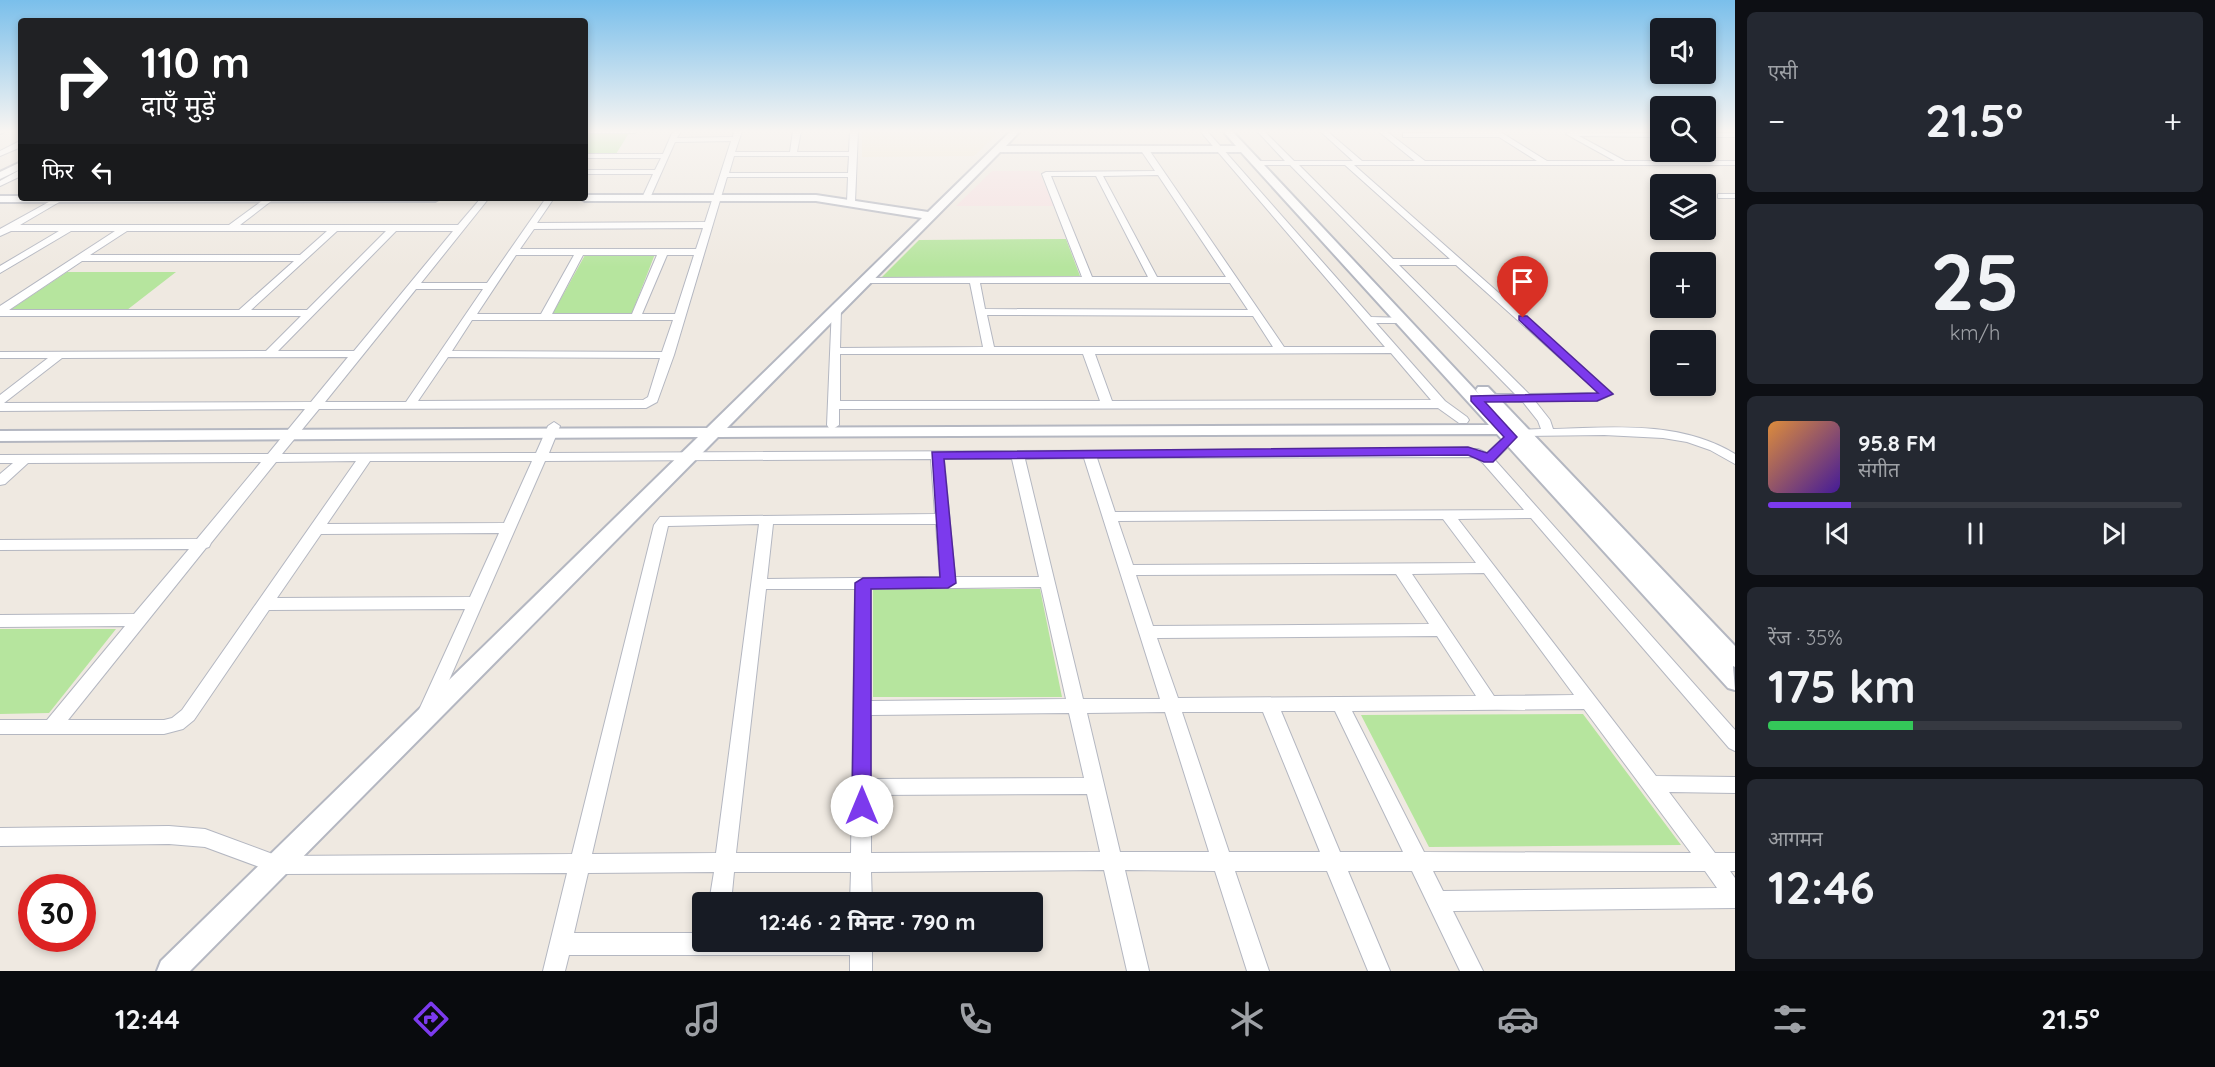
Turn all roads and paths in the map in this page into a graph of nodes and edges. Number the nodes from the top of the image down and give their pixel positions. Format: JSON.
{"nodes":[{"id":1,"x":15,"y":176,"type":"edge"},
{"id":2,"x":656,"y":176,"type":"edge"},
{"id":3,"x":724,"y":176,"type":"edge"},
{"id":4,"x":854,"y":176,"type":"edge"},
{"id":5,"x":971,"y":176,"type":"edge"},
{"id":6,"x":1045,"y":176,"type":"edge"},
{"id":7,"x":1100,"y":176,"type":"edge"},
{"id":8,"x":1162,"y":176,"type":"edge"},
{"id":9,"x":1242,"y":176,"type":"edge"},
{"id":10,"x":1273,"y":176,"type":"edge"},
{"id":11,"x":1274,"y":176,"type":"edge"},
{"id":12,"x":1305,"y":176,"type":"edge"},
{"id":13,"x":1362,"y":176,"type":"edge"},
{"id":14,"x":0,"y":184,"type":"edge"},
{"id":15,"x":1721,"y":196,"type":"dead end"},
{"id":16,"x":1735,"y":196,"type":"edge"},
{"id":17,"x":717,"y":197,"type":"junction"},
{"id":18,"x":588,"y":198,"type":"edge"},
{"id":19,"x":646,"y":198,"type":"junction"},
{"id":20,"x":0,"y":199,"type":"edge"},
{"id":21,"x":18,"y":199,"type":"edge"},
{"id":22,"x":57,"y":201,"type":"edge"},
{"id":23,"x":267,"y":201,"type":"edge"},
{"id":24,"x":482,"y":201,"type":"edge"},
{"id":25,"x":548,"y":201,"type":"edge"},
{"id":26,"x":851,"y":202,"type":"junction"},
{"id":27,"x":930,"y":216,"type":"junction"},
{"id":28,"x":708,"y":225,"type":"junction"},
{"id":29,"x":531,"y":226,"type":"junction"},
{"id":30,"x":9,"y":228,"type":"junction"},
{"id":31,"x":70,"y":228,"type":"junction"},
{"id":32,"x":125,"y":228,"type":"junction"},
{"id":33,"x":231,"y":228,"type":"junction"},
{"id":34,"x":335,"y":228,"type":"junction"},
{"id":35,"x":394,"y":228,"type":"junction"},
{"id":36,"x":460,"y":228,"type":"junction"},
{"id":37,"x":0,"y":233,"type":"edge"},
{"id":38,"x":513,"y":252,"type":"junction"},
{"id":39,"x":580,"y":252,"type":"junction"},
{"id":40,"x":663,"y":252,"type":"junction"},
{"id":41,"x":700,"y":252,"type":"junction"},
{"id":42,"x":80,"y":258,"type":"junction"},
{"id":43,"x":302,"y":258,"type":"junction"},
{"id":44,"x":1390,"y":262,"type":"junction"},
{"id":45,"x":1460,"y":262,"type":"junction"},
{"id":46,"x":0,"y":270,"type":"edge"},
{"id":47,"x":865,"y":280,"type":"junction"},
{"id":48,"x":975,"y":280,"type":"junction"},
{"id":49,"x":1088,"y":280,"type":"junction"},
{"id":50,"x":1154,"y":280,"type":"junction"},
{"id":51,"x":1232,"y":280,"type":"junction"},
{"id":52,"x":414,"y":286,"type":"junction"},
{"id":53,"x":490,"y":286,"type":"junction"},
{"id":54,"x":836,"y":308,"type":"junction"},
{"id":55,"x":0,"y":312,"type":"edge"},
{"id":56,"x":981,"y":312,"type":"junction"},
{"id":57,"x":242,"y":313,"type":"junction"},
{"id":58,"x":309,"y":313,"type":"junction"},
{"id":59,"x":1255,"y":313,"type":"junction"},
{"id":60,"x":469,"y":317,"type":"junction"},
{"id":61,"x":545,"y":317,"type":"junction"},
{"id":62,"x":636,"y":317,"type":"junction"},
{"id":63,"x":680,"y":317,"type":"junction"},
{"id":64,"x":1368,"y":320,"type":"junction"},
{"id":65,"x":1403,"y":320,"type":"junction"},
{"id":66,"x":1281,"y":350,"type":"junction"},
{"id":67,"x":1394,"y":350,"type":"junction"},
{"id":68,"x":837,"y":351,"type":"junction"},
{"id":69,"x":989,"y":351,"type":"junction"},
{"id":70,"x":1088,"y":351,"type":"junction"},
{"id":71,"x":270,"y":353,"type":"junction"},
{"id":72,"x":358,"y":354,"type":"junction"},
{"id":73,"x":444,"y":354,"type":"junction"},
{"id":74,"x":0,"y":355,"type":"edge"},
{"id":75,"x":59,"y":355,"type":"junction"},
{"id":76,"x":668,"y":355,"type":"junction"},
{"id":77,"x":1475,"y":398,"type":"junction"},
{"id":78,"x":1491,"y":398,"type":"junction"},
{"id":79,"x":1527,"y":399,"type":"junction"},
{"id":80,"x":0,"y":400,"type":"edge"},
{"id":81,"x":1107,"y":404,"type":"junction"},
{"id":82,"x":1440,"y":404,"type":"junction"},
{"id":83,"x":835,"y":405,"type":"junction"},
{"id":84,"x":316,"y":406,"type":"junction"},
{"id":85,"x":409,"y":406,"type":"junction"},
{"id":86,"x":0,"y":407,"type":"edge"},
{"id":87,"x":1463,"y":420,"type":"junction"},
{"id":88,"x":833,"y":424,"type":"junction"},
{"id":89,"x":0,"y":428,"type":"edge"},
{"id":90,"x":1511,"y":428,"type":"junction"},
{"id":91,"x":714,"y":429,"type":"junction"},
{"id":92,"x":810,"y":429,"type":"junction"},
{"id":93,"x":552,"y":430,"type":"junction"},
{"id":94,"x":296,"y":431,"type":"junction"},
{"id":95,"x":1548,"y":433,"type":"junction"},
{"id":96,"x":0,"y":436,"type":"edge"},
{"id":97,"x":1089,"y":454,"type":"junction"},
{"id":98,"x":690,"y":455,"type":"junction"},
{"id":99,"x":937,"y":455,"type":"junction"},
{"id":100,"x":1018,"y":455,"type":"junction"},
{"id":101,"x":275,"y":457,"type":"junction"},
{"id":102,"x":366,"y":457,"type":"junction"},
{"id":103,"x":540,"y":457,"type":"junction"},
{"id":104,"x":0,"y":459,"type":"edge"},
{"id":105,"x":26,"y":459,"type":"junction"},
{"id":106,"x":1488,"y":460,"type":"junction"},
{"id":107,"x":1735,"y":460,"type":"edge"},
{"id":108,"x":0,"y":481,"type":"edge"},
{"id":109,"x":1447,"y":514,"type":"junction"},
{"id":110,"x":1534,"y":514,"type":"junction"},
{"id":111,"x":1110,"y":517,"type":"junction"},
{"id":112,"x":767,"y":519,"type":"junction"},
{"id":113,"x":943,"y":519,"type":"junction"},
{"id":114,"x":508,"y":528,"type":"junction"},
{"id":115,"x":316,"y":529,"type":"junction"},
{"id":116,"x":204,"y":543,"type":"junction"},
{"id":117,"x":0,"y":545,"type":"edge"},
{"id":118,"x":1400,"y":568,"type":"junction"},
{"id":119,"x":1487,"y":568,"type":"junction"},
{"id":120,"x":1127,"y":570,"type":"junction"},
{"id":121,"x":1048,"y":582,"type":"junction"},
{"id":122,"x":863,"y":583,"type":"junction"},
{"id":123,"x":948,"y":583,"type":"junction"},
{"id":124,"x":759,"y":584,"type":"junction"},
{"id":125,"x":474,"y":603,"type":"junction"},
{"id":126,"x":263,"y":604,"type":"junction"},
{"id":127,"x":140,"y":620,"type":"junction"},
{"id":128,"x":0,"y":621,"type":"edge"},
{"id":129,"x":1441,"y":630,"type":"junction"},
{"id":130,"x":1147,"y":632,"type":"junction"},
{"id":131,"x":1735,"y":659,"type":"edge"},
{"id":132,"x":1735,"y":682,"type":"edge"},
{"id":133,"x":1489,"y":702,"type":"junction"},
{"id":134,"x":1588,"y":702,"type":"junction"},
{"id":135,"x":1269,"y":704,"type":"junction"},
{"id":136,"x":1340,"y":704,"type":"junction"},
{"id":137,"x":1171,"y":705,"type":"junction"},
{"id":138,"x":1077,"y":706,"type":"junction"},
{"id":139,"x":862,"y":708,"type":"junction"},
{"id":140,"x":422,"y":722,"type":"junction"},
{"id":141,"x":52,"y":726,"type":"junction"},
{"id":142,"x":0,"y":727,"type":"edge"},
{"id":143,"x":1735,"y":743,"type":"edge"},
{"id":144,"x":1650,"y":784,"type":"junction"},
{"id":145,"x":1735,"y":785,"type":"edge"},
{"id":146,"x":1095,"y":786,"type":"junction"},
{"id":147,"x":862,"y":787,"type":"junction"},
{"id":148,"x":0,"y":837,"type":"edge"},
{"id":149,"x":1112,"y":861,"type":"junction"},
{"id":150,"x":1222,"y":861,"type":"junction"},
{"id":151,"x":1334,"y":861,"type":"junction"},
{"id":152,"x":725,"y":862,"type":"junction"},
{"id":153,"x":861,"y":862,"type":"junction"},
{"id":154,"x":1418,"y":862,"type":"junction"},
{"id":155,"x":1710,"y":862,"type":"junction"},
{"id":156,"x":1735,"y":862,"type":"edge"},
{"id":157,"x":580,"y":863,"type":"junction"},
{"id":158,"x":278,"y":865,"type":"junction"},
{"id":159,"x":721,"y":892,"type":"edge"},
{"id":160,"x":861,"y":892,"type":"edge"},
{"id":161,"x":1735,"y":897,"type":"edge"},
{"id":162,"x":1437,"y":901,"type":"junction"},
{"id":163,"x":692,"y":943,"type":"edge"},
{"id":164,"x":560,"y":944,"type":"junction"},
{"id":165,"x":861,"y":952,"type":"edge"},
{"id":166,"x":171,"y":971,"type":"edge"},
{"id":167,"x":554,"y":971,"type":"edge"},
{"id":168,"x":861,"y":971,"type":"edge"},
{"id":169,"x":1138,"y":971,"type":"edge"},
{"id":170,"x":1258,"y":971,"type":"edge"},
{"id":171,"x":1379,"y":971,"type":"edge"},
{"id":172,"x":1472,"y":971,"type":"edge"}],
"edges":[{"from":1,"to":14,"type":"street"},
{"from":2,"to":19,"type":"street"},
{"from":3,"to":17,"type":"street"},
{"from":4,"to":26,"type":"street"},
{"from":5,"to":27,"type":"street"},
{"from":6,"to":49,"type":"street"},
{"from":7,"to":50,"type":"street"},
{"from":8,"to":51,"type":"street"},
{"from":9,"to":64,"type":"street"},
{"from":10,"to":65,"type":"street"},
{"from":11,"to":78,"type":"street"},
{"from":12,"to":44,"type":"street"},
{"from":13,"to":45,"type":"street"},
{"from":15,"to":16,"type":"street"},
{"from":17,"to":19,"type":"street"},
{"from":17,"to":26,"type":"street"},
{"from":17,"to":28,"type":"street"},
{"from":18,"to":19,"type":"street"},
{"from":20,"to":21,"type":"street"},
{"from":22,"to":30,"type":"street"},
{"from":23,"to":33,"type":"street"},
{"from":24,"to":36,"type":"street"},
{"from":25,"to":29,"type":"street"},
{"from":26,"to":27,"type":"street"},
{"from":27,"to":47,"type":"street"},
{"from":28,"to":29,"type":"street"},
{"from":28,"to":41,"type":"street"},
{"from":29,"to":38,"type":"street"},
{"from":30,"to":31,"type":"street"},
{"from":30,"to":37,"type":"street"},
{"from":31,"to":32,"type":"street"},
{"from":31,"to":46,"type":"street"},
{"from":32,"to":33,"type":"street"},
{"from":32,"to":42,"type":"street"},
{"from":33,"to":34,"type":"street"},
{"from":34,"to":35,"type":"street"},
{"from":34,"to":43,"type":"street"},
{"from":35,"to":36,"type":"street"},
{"from":35,"to":58,"type":"street"},
{"from":36,"to":52,"type":"street"},
{"from":38,"to":39,"type":"street"},
{"from":38,"to":53,"type":"street"},
{"from":39,"to":40,"type":"street"},
{"from":39,"to":61,"type":"street"},
{"from":40,"to":41,"type":"street"},
{"from":40,"to":62,"type":"street"},
{"from":41,"to":63,"type":"street"},
{"from":42,"to":43,"type":"street"},
{"from":42,"to":55,"type":"street"},
{"from":43,"to":57,"type":"street"},
{"from":44,"to":45,"type":"street"},
{"from":44,"to":79,"type":"street"},
{"from":45,"to":79,"type":"street"},
{"from":47,"to":48,"type":"street"},
{"from":47,"to":54,"type":"street"},
{"from":48,"to":49,"type":"street"},
{"from":48,"to":56,"type":"street"},
{"from":49,"to":50,"type":"street"},
{"from":50,"to":51,"type":"street"},
{"from":51,"to":59,"type":"street"},
{"from":52,"to":53,"type":"street"},
{"from":52,"to":72,"type":"street"},
{"from":53,"to":60,"type":"street"},
{"from":54,"to":68,"type":"street"},
{"from":54,"to":91,"type":"street"},
{"from":55,"to":57,"type":"street"},
{"from":56,"to":59,"type":"street"},
{"from":56,"to":69,"type":"street"},
{"from":57,"to":58,"type":"street"},
{"from":58,"to":71,"type":"street"},
{"from":59,"to":66,"type":"street"},
{"from":60,"to":61,"type":"street"},
{"from":60,"to":73,"type":"street"},
{"from":61,"to":62,"type":"street"},
{"from":62,"to":63,"type":"street"},
{"from":63,"to":76,"type":"street"},
{"from":64,"to":65,"type":"street"},
{"from":64,"to":67,"type":"street"},
{"from":65,"to":77,"type":"street"},
{"from":66,"to":67,"type":"street"},
{"from":66,"to":70,"type":"street"},
{"from":67,"to":82,"type":"street"},
{"from":68,"to":69,"type":"street"},
{"from":68,"to":83,"type":"street"},
{"from":69,"to":70,"type":"street"},
{"from":70,"to":81,"type":"street"},
{"from":71,"to":72,"type":"street"},
{"from":71,"to":75,"type":"street"},
{"from":72,"to":84,"type":"street"},
{"from":73,"to":76,"type":"street"},
{"from":73,"to":85,"type":"street"},
{"from":74,"to":75,"type":"street"},
{"from":75,"to":80,"type":"street"},
{"from":76,"to":85,"type":"street"},
{"from":77,"to":78,"type":"street"},
{"from":77,"to":90,"type":"street"},
{"from":78,"to":79,"type":"street"},
{"from":78,"to":90,"type":"street"},
{"from":79,"to":95,"type":"street"},
{"from":81,"to":82,"type":"street"},
{"from":81,"to":83,"type":"street"},
{"from":82,"to":87,"type":"street"},
{"from":83,"to":88,"type":"street"},
{"from":84,"to":85,"type":"street"},
{"from":84,"to":86,"type":"street"},
{"from":84,"to":94,"type":"street"},
{"from":87,"to":88,"type":"street"},
{"from":87,"to":90,"type":"street"},
{"from":88,"to":92,"type":"street"},
{"from":89,"to":94,"type":"street"},
{"from":90,"to":92,"type":"street"},
{"from":90,"to":95,"type":"street"},
{"from":90,"to":106,"type":"street"},
{"from":90,"to":131,"type":"street"},
{"from":90,"to":132,"type":"street"},
{"from":91,"to":92,"type":"street"},
{"from":91,"to":93,"type":"street"},
{"from":91,"to":98,"type":"street"},
{"from":93,"to":94,"type":"street"},
{"from":93,"to":103,"type":"street"},
{"from":94,"to":96,"type":"street"},
{"from":94,"to":101,"type":"street"},
{"from":95,"to":107,"type":"street"},
{"from":97,"to":100,"type":"street"},
{"from":97,"to":106,"type":"street"},
{"from":97,"to":111,"type":"street"},
{"from":98,"to":99,"type":"street"},
{"from":98,"to":103,"type":"street"},
{"from":98,"to":140,"type":"street"},
{"from":99,"to":100,"type":"street"},
{"from":99,"to":113,"type":"street"},
{"from":100,"to":121,"type":"street"},
{"from":101,"to":102,"type":"street"},
{"from":101,"to":105,"type":"street"},
{"from":101,"to":116,"type":"street"},
{"from":102,"to":103,"type":"street"},
{"from":102,"to":115,"type":"street"},
{"from":103,"to":114,"type":"street"},
{"from":104,"to":105,"type":"street"},
{"from":105,"to":108,"type":"street"},
{"from":106,"to":110,"type":"street"},
{"from":109,"to":110,"type":"street"},
{"from":109,"to":111,"type":"street"},
{"from":109,"to":119,"type":"street"},
{"from":110,"to":143,"type":"street"},
{"from":111,"to":120,"type":"street"},
{"from":112,"to":113,"type":"street"},
{"from":112,"to":124,"type":"street"},
{"from":112,"to":157,"type":"street"},
{"from":113,"to":123,"type":"street"},
{"from":114,"to":115,"type":"street"},
{"from":114,"to":125,"type":"street"},
{"from":115,"to":126,"type":"street"},
{"from":116,"to":117,"type":"street"},
{"from":116,"to":127,"type":"street"},
{"from":118,"to":119,"type":"street"},
{"from":118,"to":120,"type":"street"},
{"from":118,"to":129,"type":"street"},
{"from":119,"to":134,"type":"street"},
{"from":120,"to":130,"type":"street"},
{"from":121,"to":123,"type":"street"},
{"from":121,"to":138,"type":"street"},
{"from":122,"to":123,"type":"street"},
{"from":122,"to":124,"type":"street"},
{"from":122,"to":139,"type":"street"},
{"from":124,"to":152,"type":"street"},
{"from":125,"to":126,"type":"street"},
{"from":125,"to":140,"type":"street"},
{"from":126,"to":141,"type":"street"},
{"from":127,"to":128,"type":"street"},
{"from":127,"to":141,"type":"street"},
{"from":129,"to":130,"type":"street"},
{"from":129,"to":133,"type":"street"},
{"from":130,"to":137,"type":"street"},
{"from":133,"to":134,"type":"street"},
{"from":133,"to":136,"type":"street"},
{"from":134,"to":144,"type":"street"},
{"from":135,"to":136,"type":"street"},
{"from":135,"to":137,"type":"street"},
{"from":135,"to":151,"type":"street"},
{"from":136,"to":154,"type":"street"},
{"from":137,"to":138,"type":"street"},
{"from":137,"to":150,"type":"street"},
{"from":138,"to":139,"type":"street"},
{"from":138,"to":146,"type":"street"},
{"from":139,"to":147,"type":"street"},
{"from":140,"to":158,"type":"street"},
{"from":141,"to":142,"type":"street"},
{"from":144,"to":145,"type":"street"},
{"from":144,"to":155,"type":"street"},
{"from":146,"to":147,"type":"street"},
{"from":146,"to":149,"type":"street"},
{"from":147,"to":153,"type":"street"},
{"from":148,"to":158,"type":"street"},
{"from":149,"to":150,"type":"street"},
{"from":149,"to":153,"type":"street"},
{"from":149,"to":169,"type":"street"},
{"from":150,"to":151,"type":"street"},
{"from":150,"to":170,"type":"street"},
{"from":151,"to":154,"type":"street"},
{"from":151,"to":171,"type":"street"},
{"from":152,"to":153,"type":"street"},
{"from":152,"to":157,"type":"street"},
{"from":152,"to":159,"type":"street"},
{"from":153,"to":160,"type":"street"},
{"from":154,"to":155,"type":"street"},
{"from":154,"to":162,"type":"street"},
{"from":155,"to":156,"type":"street"},
{"from":155,"to":161,"type":"street"},
{"from":157,"to":158,"type":"street"},
{"from":157,"to":164,"type":"street"},
{"from":158,"to":166,"type":"street"},
{"from":161,"to":162,"type":"street"},
{"from":162,"to":172,"type":"street"},
{"from":163,"to":164,"type":"street"},
{"from":164,"to":167,"type":"street"},
{"from":165,"to":168,"type":"street"}]}
